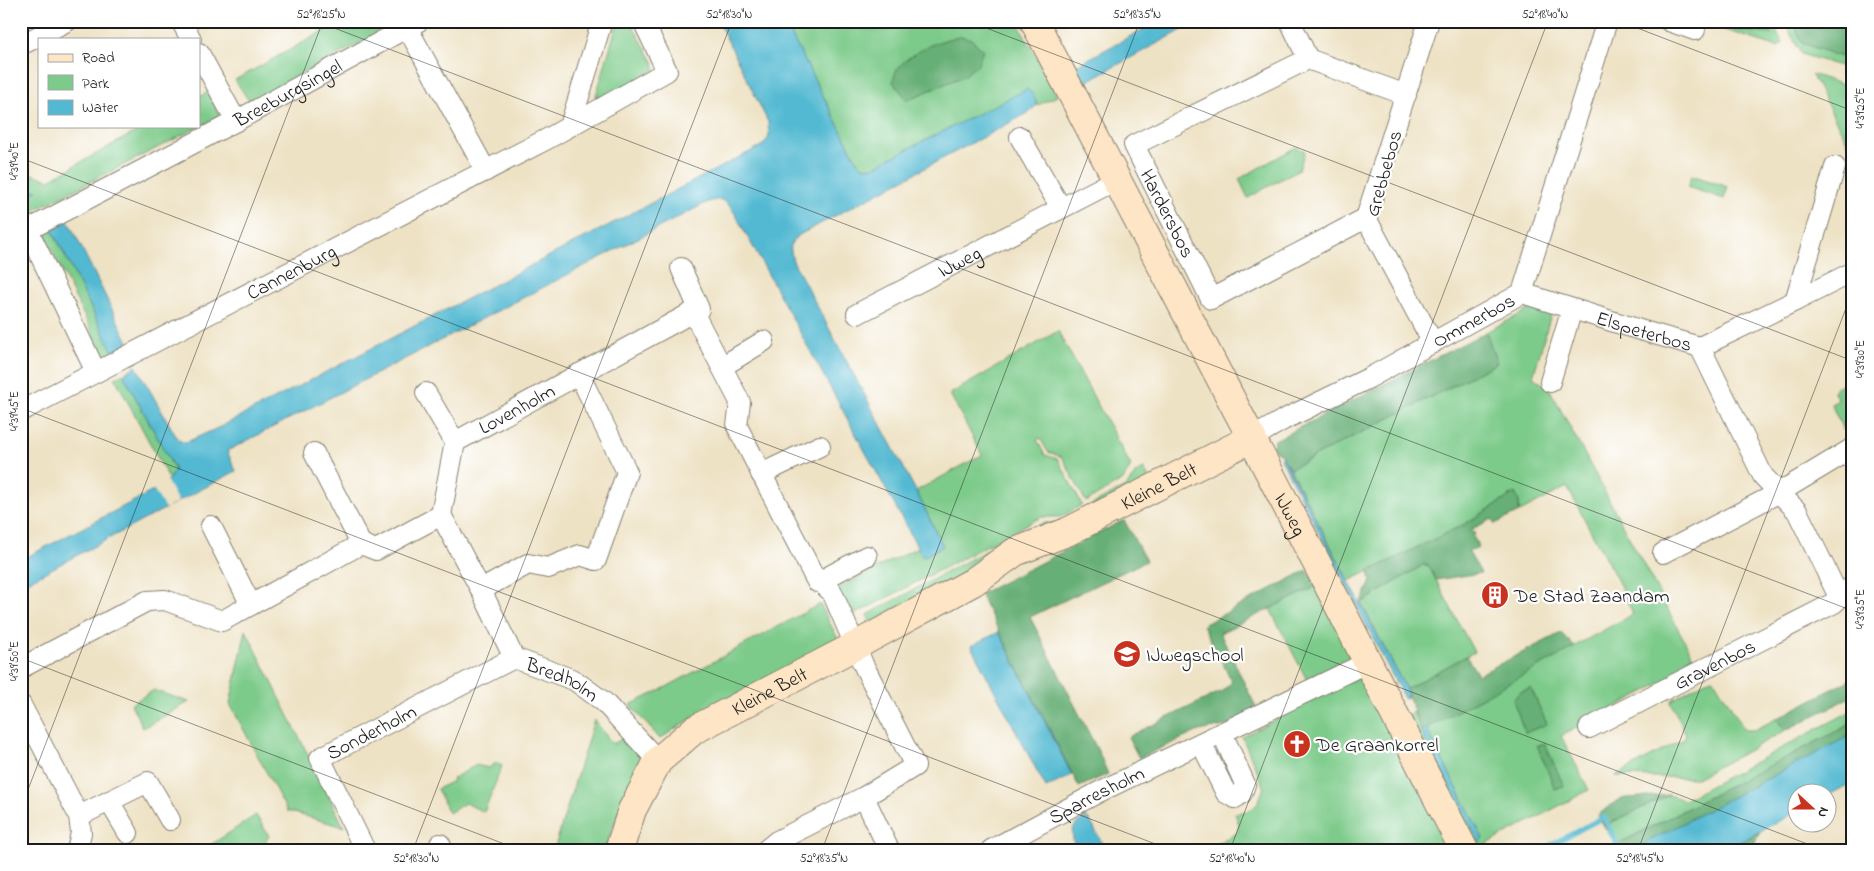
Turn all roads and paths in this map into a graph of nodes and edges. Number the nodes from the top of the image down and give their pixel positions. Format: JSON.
{"nodes":[{"id":1,"x":67,"y":21,"type":"edge"},
{"id":2,"x":181,"y":21,"type":"edge"},
{"id":3,"x":602,"y":21,"type":"edge"},
{"id":4,"x":644,"y":21,"type":"edge"},
{"id":5,"x":1034,"y":21,"type":"edge"},
{"id":6,"x":1290,"y":21,"type":"edge"},
{"id":7,"x":1429,"y":21,"type":"edge"},
{"id":8,"x":1608,"y":21,"type":"edge"},
{"id":9,"x":1669,"y":21,"type":"edge"},
{"id":10,"x":414,"y":25,"type":"edge"},
{"id":11,"x":1694,"y":30,"type":"dead end"},
{"id":12,"x":190,"y":38,"type":"edge"},
{"id":13,"x":21,"y":40,"type":"edge"},
{"id":14,"x":200,"y":55,"type":"edge"},
{"id":15,"x":1308,"y":59,"type":"junction"},
{"id":16,"x":1406,"y":95,"type":"junction"},
{"id":17,"x":236,"y":121,"type":"junction"},
{"id":18,"x":570,"y":126,"type":"junction"},
{"id":19,"x":1020,"y":137,"type":"dead end"},
{"id":20,"x":1835,"y":167,"type":"dead end"},
{"id":21,"x":486,"y":171,"type":"junction"},
{"id":22,"x":1116,"y":180,"type":"junction"},
{"id":23,"x":1061,"y":208,"type":"junction"},
{"id":24,"x":1366,"y":218,"type":"junction"},
{"id":25,"x":25,"y":231,"type":"edge"},
{"id":26,"x":681,"y":268,"type":"dead end"},
{"id":27,"x":1853,"y":272,"type":"edge"},
{"id":28,"x":1522,"y":293,"type":"junction"},
{"id":29,"x":1795,"y":301,"type":"junction"},
{"id":30,"x":1572,"y":309,"type":"junction"},
{"id":31,"x":693,"y":312,"type":"junction"},
{"id":32,"x":856,"y":314,"type":"dead end"},
{"id":33,"x":764,"y":341,"type":"dead end"},
{"id":34,"x":1433,"y":343,"type":"junction"},
{"id":35,"x":1700,"y":347,"type":"junction"},
{"id":36,"x":723,"y":366,"type":"junction"},
{"id":37,"x":96,"y":372,"type":"junction"},
{"id":38,"x":578,"y":374,"type":"junction"},
{"id":39,"x":1550,"y":382,"type":"dead end"},
{"id":40,"x":426,"y":393,"type":"dead end"},
{"id":41,"x":21,"y":411,"type":"edge"},
{"id":42,"x":1252,"y":438,"type":"junction"},
{"id":43,"x":455,"y":442,"type":"junction"},
{"id":44,"x":820,"y":446,"type":"dead end"},
{"id":45,"x":1853,"y":448,"type":"edge"},
{"id":46,"x":314,"y":453,"type":"dead end"},
{"id":47,"x":762,"y":474,"type":"junction"},
{"id":48,"x":1780,"y":492,"type":"junction"},
{"id":49,"x":441,"y":515,"type":"junction"},
{"id":50,"x":210,"y":526,"type":"dead end"},
{"id":51,"x":361,"y":544,"type":"junction"},
{"id":52,"x":1662,"y":553,"type":"dead end"},
{"id":53,"x":867,"y":556,"type":"dead end"},
{"id":54,"x":822,"y":580,"type":"junction"},
{"id":55,"x":481,"y":590,"type":"junction"},
{"id":56,"x":1846,"y":591,"type":"edge"},
{"id":57,"x":251,"y":605,"type":"junction"},
{"id":58,"x":855,"y":646,"type":"junction"},
{"id":59,"x":514,"y":658,"type":"junction"},
{"id":60,"x":1368,"y":662,"type":"junction"},
{"id":61,"x":21,"y":668,"type":"edge"},
{"id":62,"x":21,"y":705,"type":"edge"},
{"id":63,"x":1589,"y":728,"type":"dead end"},
{"id":64,"x":1222,"y":733,"type":"junction"},
{"id":65,"x":1201,"y":743,"type":"junction"},
{"id":66,"x":658,"y":761,"type":"junction"},
{"id":67,"x":864,"y":797,"type":"junction"},
{"id":68,"x":109,"y":801,"type":"junction"},
{"id":69,"x":79,"y":816,"type":"junction"},
{"id":70,"x":170,"y":820,"type":"dead end"},
{"id":71,"x":128,"y":833,"type":"dead end"},
{"id":72,"x":77,"y":850,"type":"edge"},
{"id":73,"x":365,"y":850,"type":"edge"},
{"id":74,"x":619,"y":850,"type":"edge"},
{"id":75,"x":766,"y":850,"type":"edge"},
{"id":76,"x":889,"y":850,"type":"edge"},
{"id":77,"x":991,"y":850,"type":"edge"},
{"id":78,"x":1464,"y":850,"type":"edge"}],
"edges":[{"from":1,"to":13,"type":"street"},
{"from":2,"to":12,"type":"street"},
{"from":3,"to":18,"type":"street"},
{"from":4,"to":18,"type":"street","name":"Cannenburg"},
{"from":5,"to":22,"type":"street","name":"IJweg"},
{"from":6,"to":15,"type":"street"},
{"from":7,"to":16,"type":"street","name":"Grebbebos"},
{"from":8,"to":28,"type":"street","name":"Ommerbos"},
{"from":9,"to":11,"type":"street"},
{"from":10,"to":17,"type":"street","name":"Breeburgsingel"},
{"from":10,"to":21,"type":"street"},
{"from":14,"to":17,"type":"street"},
{"from":15,"to":16,"type":"street"},
{"from":15,"to":24,"type":"street","name":"Hardersbos"},
{"from":16,"to":24,"type":"street","name":"Grebbebos"},
{"from":17,"to":25,"type":"street","name":"Breeburgsingel"},
{"from":18,"to":21,"type":"street","name":"Cannenburg"},
{"from":19,"to":23,"type":"street"},
{"from":20,"to":29,"type":"street"},
{"from":21,"to":37,"type":"street","name":"Cannenburg"},
{"from":22,"to":23,"type":"street","name":"IJweg"},
{"from":22,"to":42,"type":"street","name":"IJweg"},
{"from":23,"to":32,"type":"street","name":"IJweg"},
{"from":24,"to":34,"type":"street","name":"Grebbebos"},
{"from":25,"to":37,"type":"street"},
{"from":26,"to":31,"type":"street"},
{"from":27,"to":29,"type":"street","name":"Elspeterbos"},
{"from":28,"to":30,"type":"street","name":"Elspeterbos"},
{"from":28,"to":34,"type":"street","name":"Ommerbos"},
{"from":29,"to":35,"type":"street","name":"Elspeterbos"},
{"from":30,"to":35,"type":"street","name":"Elspeterbos"},
{"from":30,"to":39,"type":"street","name":"Elspeterbos"},
{"from":31,"to":36,"type":"street"},
{"from":31,"to":38,"type":"street","name":"Lovenholm"},
{"from":33,"to":36,"type":"street"},
{"from":34,"to":42,"type":"street","name":"Ommerbos"},
{"from":35,"to":48,"type":"street","name":"Gravenbos"},
{"from":36,"to":47,"type":"street"},
{"from":37,"to":41,"type":"street","name":"Cannenburg"},
{"from":38,"to":43,"type":"street","name":"Lovenholm"},
{"from":38,"to":55,"type":"street","name":"Lovenholm"},
{"from":40,"to":43,"type":"street"},
{"from":42,"to":58,"type":"street","name":"Kleine Belt"},
{"from":42,"to":60,"type":"street","name":"IJweg"},
{"from":43,"to":49,"type":"street"},
{"from":44,"to":47,"type":"street"},
{"from":45,"to":48,"type":"street"},
{"from":46,"to":51,"type":"street"},
{"from":47,"to":54,"type":"street"},
{"from":48,"to":52,"type":"street"},
{"from":48,"to":56,"type":"street","name":"Gravenbos"},
{"from":49,"to":51,"type":"street"},
{"from":49,"to":55,"type":"street","name":"Bredholm"},
{"from":50,"to":57,"type":"street"},
{"from":51,"to":57,"type":"street"},
{"from":53,"to":54,"type":"street"},
{"from":54,"to":58,"type":"street"},
{"from":55,"to":59,"type":"street","name":"Bredholm"},
{"from":56,"to":63,"type":"street","name":"Gravenbos"},
{"from":57,"to":61,"type":"street"},
{"from":58,"to":66,"type":"street","name":"Kleine Belt"},
{"from":58,"to":67,"type":"street"},
{"from":59,"to":66,"type":"street","name":"Bredholm"},
{"from":59,"to":73,"type":"street","name":"Sonderholm"},
{"from":60,"to":64,"type":"street","name":"Sparresholm"},
{"from":60,"to":78,"type":"street","name":"IJweg"},
{"from":62,"to":69,"type":"street"},
{"from":64,"to":65,"type":"street","name":"Sparresholm"},
{"from":64,"to":65,"type":"street"},
{"from":65,"to":77,"type":"street","name":"Sparresholm"},
{"from":66,"to":74,"type":"street","name":"Kleine Belt"},
{"from":67,"to":75,"type":"street"},
{"from":67,"to":76,"type":"street"},
{"from":68,"to":69,"type":"street"},
{"from":68,"to":70,"type":"street"},
{"from":68,"to":71,"type":"street"},
{"from":69,"to":72,"type":"street"}]}
